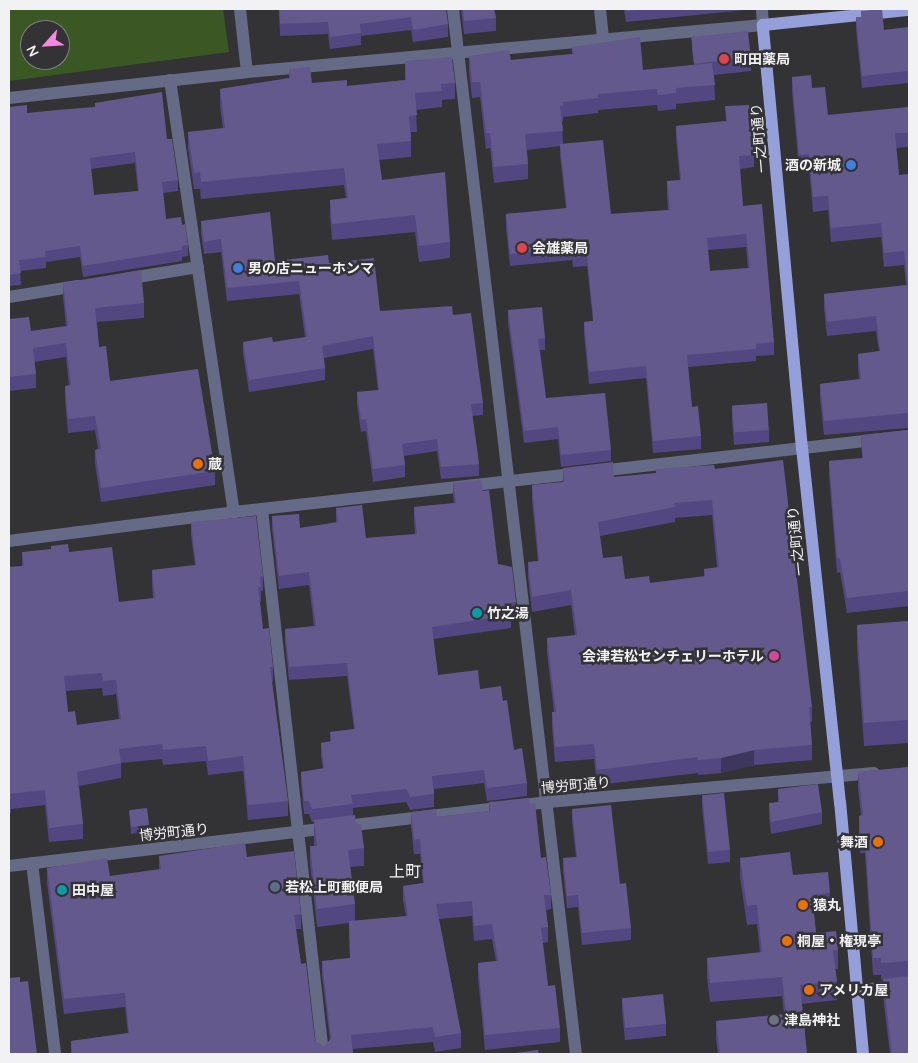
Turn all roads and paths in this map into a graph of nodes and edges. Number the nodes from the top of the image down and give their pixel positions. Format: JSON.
{"nodes":[{"id":1,"x":240,"y":9,"type":"edge"},
{"id":2,"x":452,"y":9,"type":"edge"},
{"id":3,"x":600,"y":9,"type":"edge"},
{"id":4,"x":762,"y":9,"type":"edge"},
{"id":5,"x":909,"y":10,"type":"edge"},
{"id":6,"x":764,"y":25,"type":"junction"},
{"id":7,"x":603,"y":39,"type":"junction"},
{"id":8,"x":457,"y":52,"type":"junction"},
{"id":9,"x":247,"y":72,"type":"junction"},
{"id":10,"x":170,"y":80,"type":"junction"},
{"id":11,"x":9,"y":98,"type":"edge"},
{"id":12,"x":198,"y":267,"type":"junction"},
{"id":13,"x":113,"y":281,"type":"edge"},
{"id":14,"x":94,"y":284,"type":"edge"},
{"id":15,"x":9,"y":297,"type":"edge"},
{"id":16,"x":909,"y":436,"type":"edge"},
{"id":17,"x":802,"y":449,"type":"junction"},
{"id":18,"x":510,"y":484,"type":"junction"},
{"id":19,"x":262,"y":510,"type":"junction"},
{"id":20,"x":234,"y":512,"type":"junction"},
{"id":21,"x":9,"y":541,"type":"edge"},
{"id":22,"x":884,"y":772,"type":"edge"},
{"id":23,"x":836,"y":776,"type":"junction"},
{"id":24,"x":548,"y":802,"type":"junction"},
{"id":25,"x":296,"y":833,"type":"junction"},
{"id":26,"x":32,"y":863,"type":"junction"},
{"id":27,"x":9,"y":866,"type":"edge"},
{"id":28,"x":909,"y":985,"type":"edge"},
{"id":29,"x":857,"y":990,"type":"junction"},
{"id":30,"x":55,"y":1054,"type":"edge"},
{"id":31,"x":323,"y":1054,"type":"edge"},
{"id":32,"x":576,"y":1054,"type":"edge"},
{"id":33,"x":863,"y":1054,"type":"edge"}],
"edges":[{"from":1,"to":9,"type":"street"},
{"from":2,"to":8,"type":"street"},
{"from":3,"to":7,"type":"street"},
{"from":4,"to":6,"type":"street"},
{"from":5,"to":6,"type":"main road"},
{"from":6,"to":7,"type":"street"},
{"from":6,"to":17,"type":"main road","name":"一之町通り"},
{"from":7,"to":8,"type":"street"},
{"from":8,"to":9,"type":"street"},
{"from":8,"to":18,"type":"street"},
{"from":9,"to":10,"type":"street"},
{"from":10,"to":11,"type":"street"},
{"from":10,"to":12,"type":"street"},
{"from":12,"to":13,"type":"street"},
{"from":12,"to":20,"type":"street"},
{"from":14,"to":15,"type":"street"},
{"from":16,"to":17,"type":"street"},
{"from":17,"to":18,"type":"street"},
{"from":17,"to":23,"type":"main road","name":"一之町通り"},
{"from":18,"to":19,"type":"street"},
{"from":18,"to":24,"type":"street"},
{"from":19,"to":20,"type":"street"},
{"from":19,"to":25,"type":"street"},
{"from":20,"to":21,"type":"street"},
{"from":22,"to":23,"type":"street","name":"博労町通り"},
{"from":23,"to":24,"type":"street","name":"博労町通り"},
{"from":23,"to":29,"type":"main road","name":"一之町通り"},
{"from":24,"to":25,"type":"street","name":"博労町通り"},
{"from":24,"to":32,"type":"street"},
{"from":25,"to":26,"type":"street","name":"博労町通り"},
{"from":25,"to":31,"type":"street"},
{"from":26,"to":27,"type":"street","name":"博労町通り"},
{"from":26,"to":30,"type":"street"},
{"from":28,"to":29,"type":"street"},
{"from":29,"to":33,"type":"main road","name":"一之町通り"}]}
